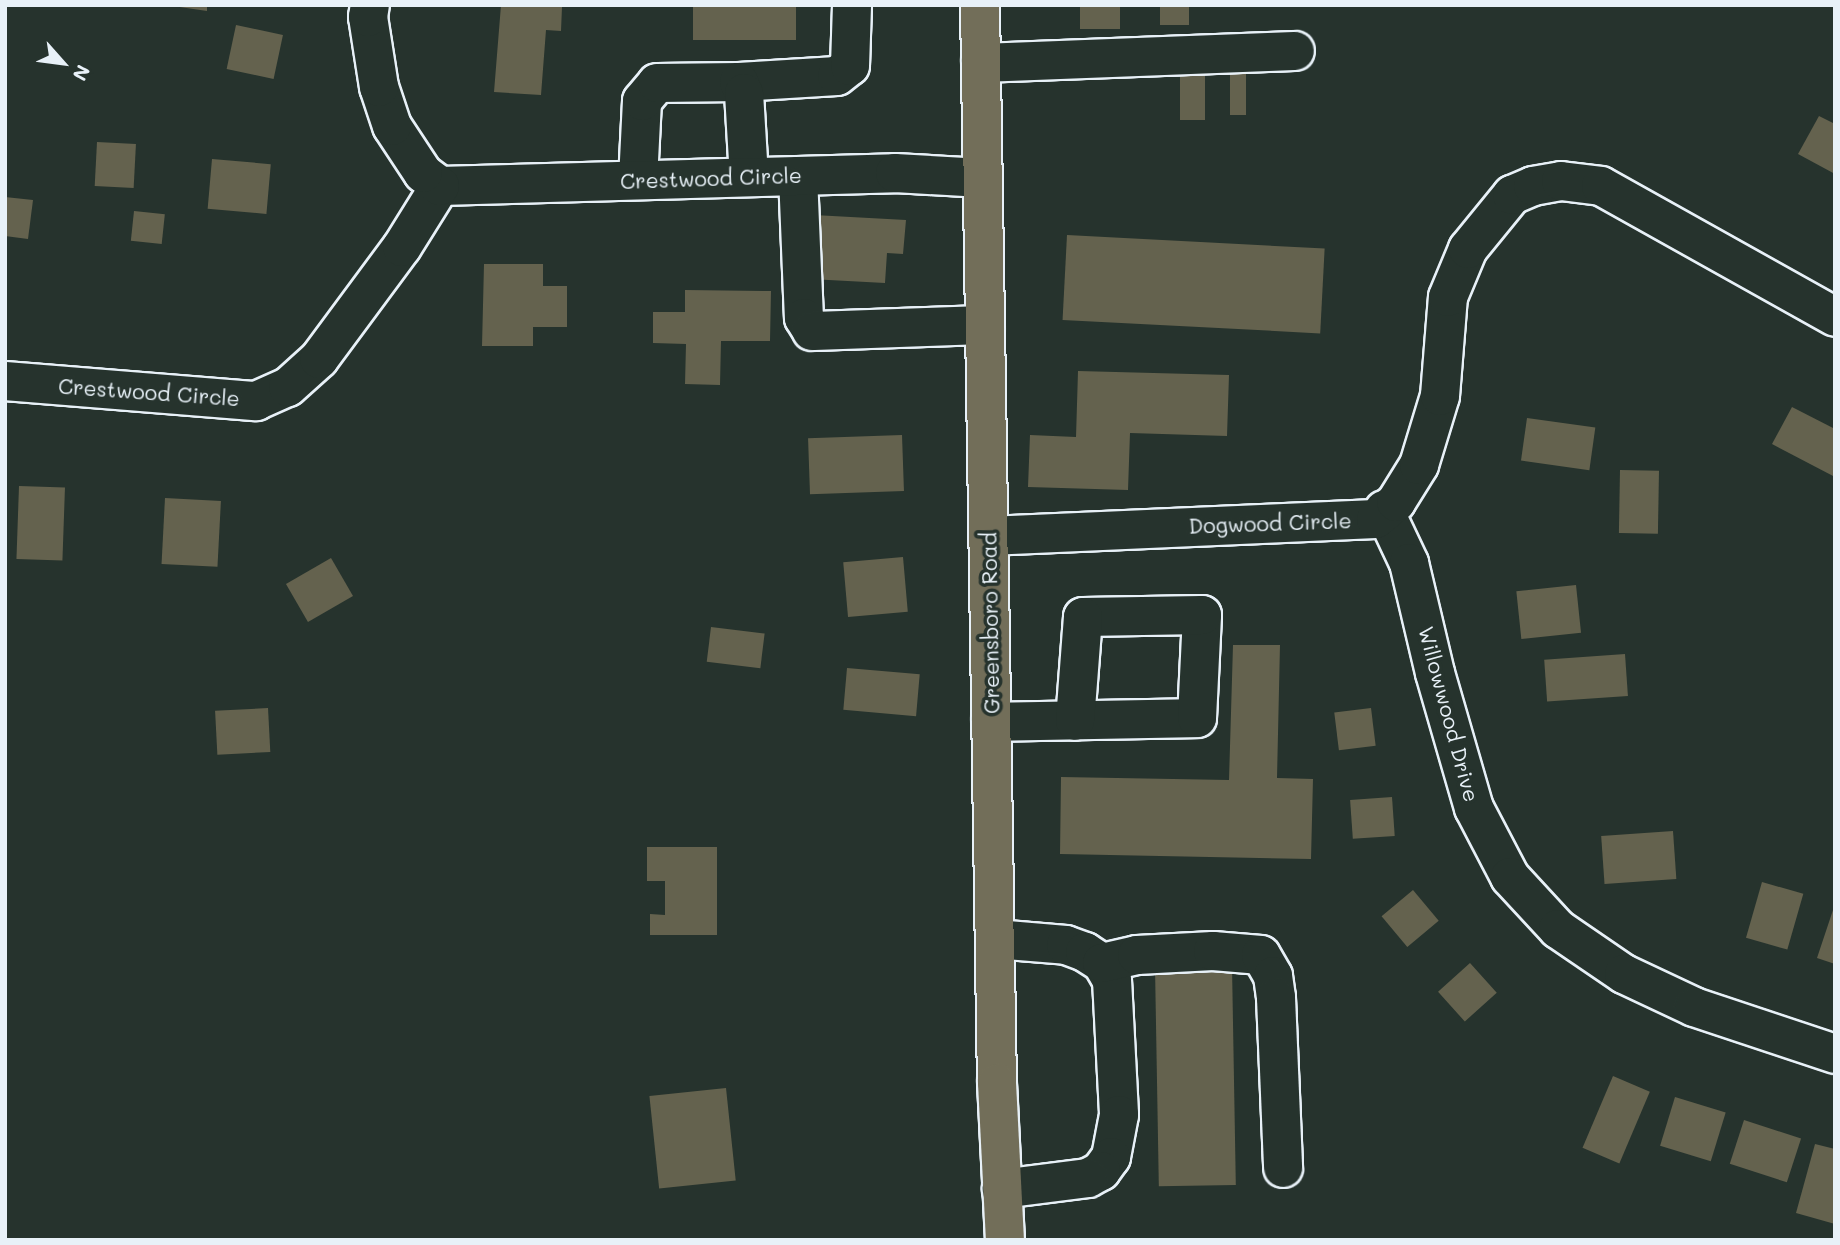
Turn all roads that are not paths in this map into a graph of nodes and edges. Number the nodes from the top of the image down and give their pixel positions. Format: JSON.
{"nodes":[{"id":1,"x":370,"y":5,"type":"edge"},
{"id":2,"x":852,"y":5,"type":"edge"},
{"id":3,"x":980,"y":5,"type":"edge"},
{"id":4,"x":1295,"y":51,"type":"dead end"},
{"id":5,"x":981,"y":63,"type":"junction"},
{"id":6,"x":739,"y":82,"type":"junction"},
{"id":7,"x":798,"y":176,"type":"junction"},
{"id":8,"x":749,"y":177,"type":"junction"},
{"id":9,"x":982,"y":178,"type":"junction"},
{"id":10,"x":638,"y":180,"type":"junction"},
{"id":11,"x":440,"y":186,"type":"junction"},
{"id":12,"x":1835,"y":317,"type":"edge"},
{"id":13,"x":985,"y":325,"type":"junction"},
{"id":14,"x":5,"y":381,"type":"edge"},
{"id":15,"x":1384,"y":510,"type":"junction"},
{"id":16,"x":988,"y":536,"type":"junction"},
{"id":17,"x":1075,"y":720,"type":"dead end"},
{"id":18,"x":991,"y":722,"type":"junction"},
{"id":19,"x":995,"y":939,"type":"junction"},
{"id":20,"x":1102,"y":963,"type":"junction"},
{"id":21,"x":1835,"y":1054,"type":"edge"},
{"id":22,"x":1283,"y":1168,"type":"dead end"},
{"id":23,"x":1002,"y":1189,"type":"junction"},
{"id":24,"x":1005,"y":1240,"type":"edge"}],
"edges":[{"from":1,"to":11,"type":"street"},
{"from":2,"to":6,"type":"street"},
{"from":3,"to":5,"type":"main road","name":"Greensboro Road"},
{"from":4,"to":5,"type":"street"},
{"from":5,"to":9,"type":"main road","name":"Greensboro Road"},
{"from":6,"to":8,"type":"street"},
{"from":6,"to":10,"type":"street"},
{"from":7,"to":8,"type":"street","name":"Crestwood Circle"},
{"from":7,"to":9,"type":"street","name":"Crestwood Circle"},
{"from":7,"to":13,"type":"street"},
{"from":8,"to":10,"type":"street","name":"Crestwood Circle"},
{"from":9,"to":13,"type":"main road","name":"Greensboro Road"},
{"from":10,"to":11,"type":"street","name":"Crestwood Circle"},
{"from":11,"to":14,"type":"street","name":"Crestwood Circle"},
{"from":12,"to":15,"type":"street"},
{"from":13,"to":16,"type":"main road","name":"Greensboro Road"},
{"from":15,"to":16,"type":"street","name":"Dogwood Circle"},
{"from":15,"to":21,"type":"street","name":"Willowwood Drive"},
{"from":16,"to":18,"type":"main road","name":"Greensboro Road"},
{"from":17,"to":18,"type":"street"},
{"from":18,"to":19,"type":"main road","name":"Greensboro Road"},
{"from":19,"to":20,"type":"street"},
{"from":19,"to":23,"type":"main road","name":"Greensboro Road"},
{"from":20,"to":22,"type":"street"},
{"from":20,"to":23,"type":"street"},
{"from":23,"to":24,"type":"main road","name":"Greensboro Road"}]}
